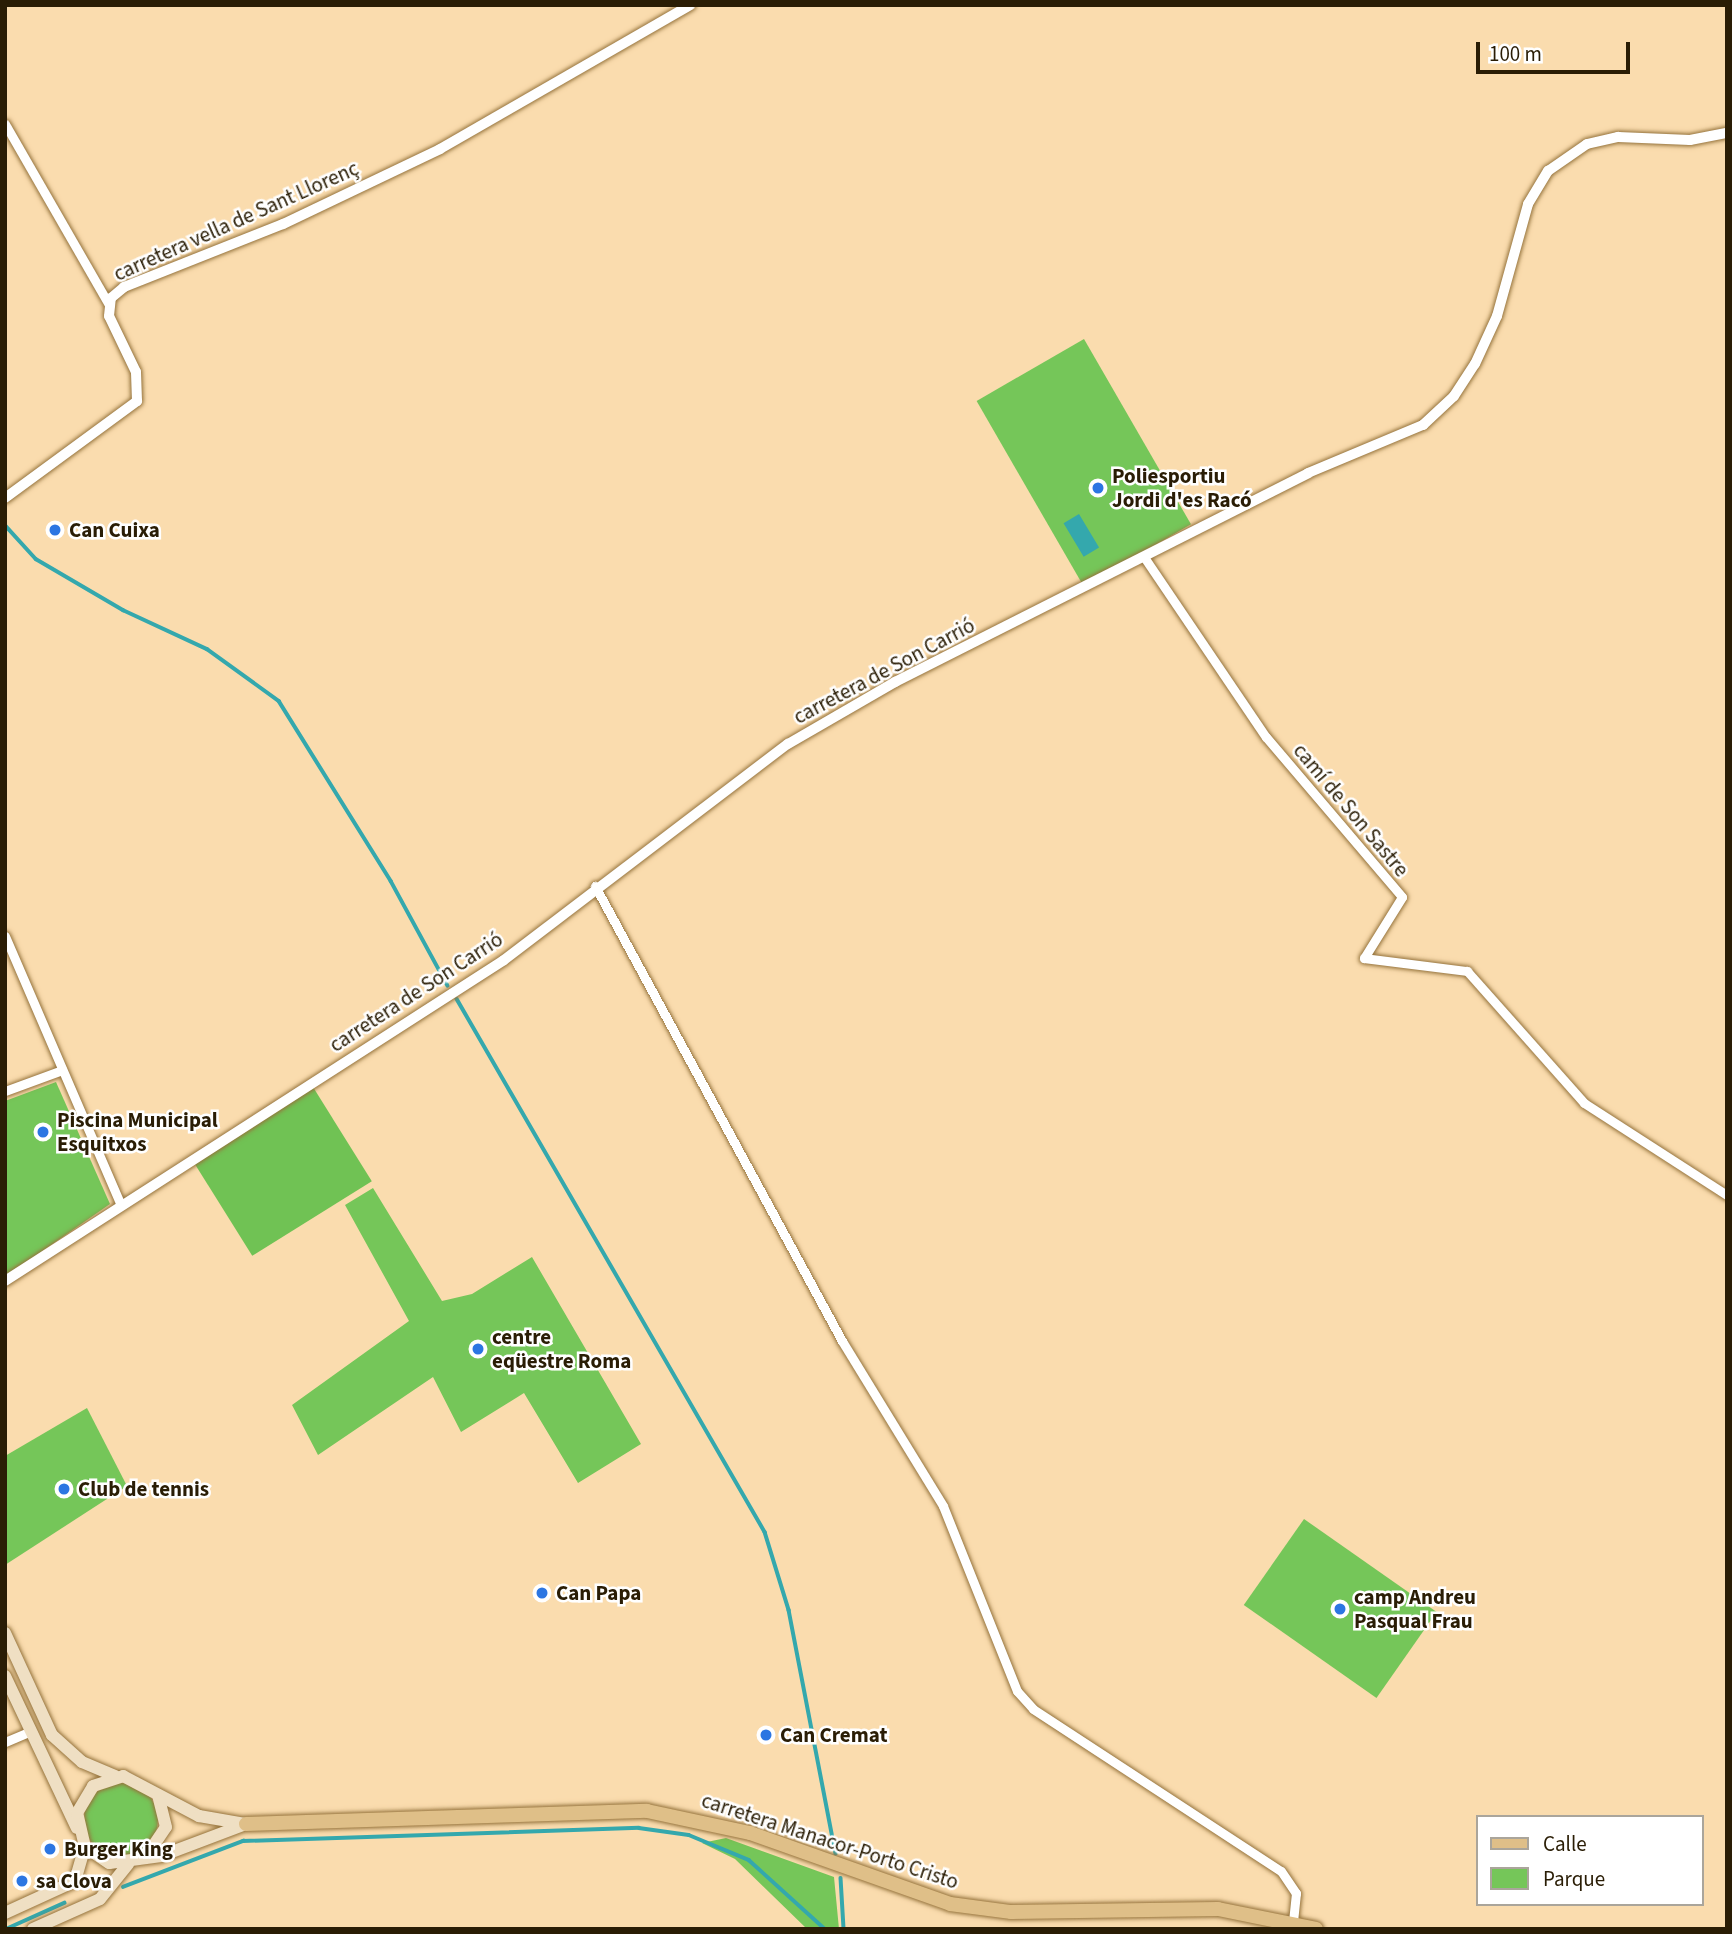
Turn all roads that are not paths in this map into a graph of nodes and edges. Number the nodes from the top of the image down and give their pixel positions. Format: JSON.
{"nodes":[{"id":1,"x":690,"y":5,"type":"edge"},
{"id":2,"x":5,"y":124,"type":"edge"},
{"id":3,"x":1727,"y":133,"type":"edge"},
{"id":4,"x":109,"y":304,"type":"junction"},
{"id":5,"x":5,"y":498,"type":"edge"},
{"id":6,"x":1144,"y":557,"type":"junction"},
{"id":7,"x":595,"y":886,"type":"junction"},
{"id":8,"x":5,"y":936,"type":"edge"},
{"id":9,"x":61,"y":1070,"type":"junction"},
{"id":10,"x":5,"y":1091,"type":"edge"},
{"id":11,"x":1727,"y":1195,"type":"edge"},
{"id":12,"x":120,"y":1203,"type":"junction"},
{"id":13,"x":5,"y":1281,"type":"edge"},
{"id":14,"x":5,"y":1633,"type":"edge"},
{"id":15,"x":5,"y":1676,"type":"edge"},
{"id":16,"x":29,"y":1732,"type":"junction"},
{"id":17,"x":5,"y":1742,"type":"edge"},
{"id":18,"x":115,"y":1776,"type":"junction"},
{"id":19,"x":158,"y":1795,"type":"junction"},
{"id":20,"x":246,"y":1824,"type":"junction"},
{"id":21,"x":77,"y":1828,"type":"junction"},
{"id":22,"x":85,"y":1847,"type":"junction"},
{"id":23,"x":141,"y":1860,"type":"junction"},
{"id":24,"x":128,"y":1864,"type":"junction"},
{"id":25,"x":5,"y":1913,"type":"edge"},
{"id":26,"x":1293,"y":1923,"type":"junction"},
{"id":27,"x":33,"y":1929,"type":"edge"},
{"id":28,"x":1316,"y":1929,"type":"edge"}],
"edges":[{"from":1,"to":4,"type":"street","name":"carretera vella de Sant Llorenç"},
{"from":2,"to":4,"type":"street"},
{"from":3,"to":6,"type":"street","name":"carretera de Son Carrió"},
{"from":4,"to":5,"type":"street","name":"carretera vella de Sant Llorenç"},
{"from":6,"to":7,"type":"street","name":"carretera de Son Carrió"},
{"from":6,"to":11,"type":"street","name":"camí de Son Sastre"},
{"from":7,"to":12,"type":"street","name":"carretera de Son Carrió"},
{"from":7,"to":26,"type":"street"},
{"from":8,"to":9,"type":"street"},
{"from":9,"to":10,"type":"street"},
{"from":9,"to":12,"type":"street"},
{"from":12,"to":13,"type":"street","name":"carretera de Son Carrió"},
{"from":14,"to":18,"type":"main road"},
{"from":15,"to":16,"type":"main road"},
{"from":16,"to":17,"type":"street"},
{"from":16,"to":21,"type":"main road"},
{"from":18,"to":19,"type":"main road"},
{"from":18,"to":21,"type":"main road"},
{"from":19,"to":20,"type":"main road"},
{"from":19,"to":23,"type":"main road"},
{"from":20,"to":23,"type":"main road"},
{"from":20,"to":26,"type":"main road","name":"carretera Manacor-Porto Cristo"},
{"from":21,"to":22,"type":"main road"},
{"from":22,"to":24,"type":"main road"},
{"from":22,"to":25,"type":"main road"},
{"from":23,"to":24,"type":"main road"},
{"from":24,"to":27,"type":"main road"},
{"from":26,"to":28,"type":"main road","name":"carretera Manacor-Porto Cristo"}]}
